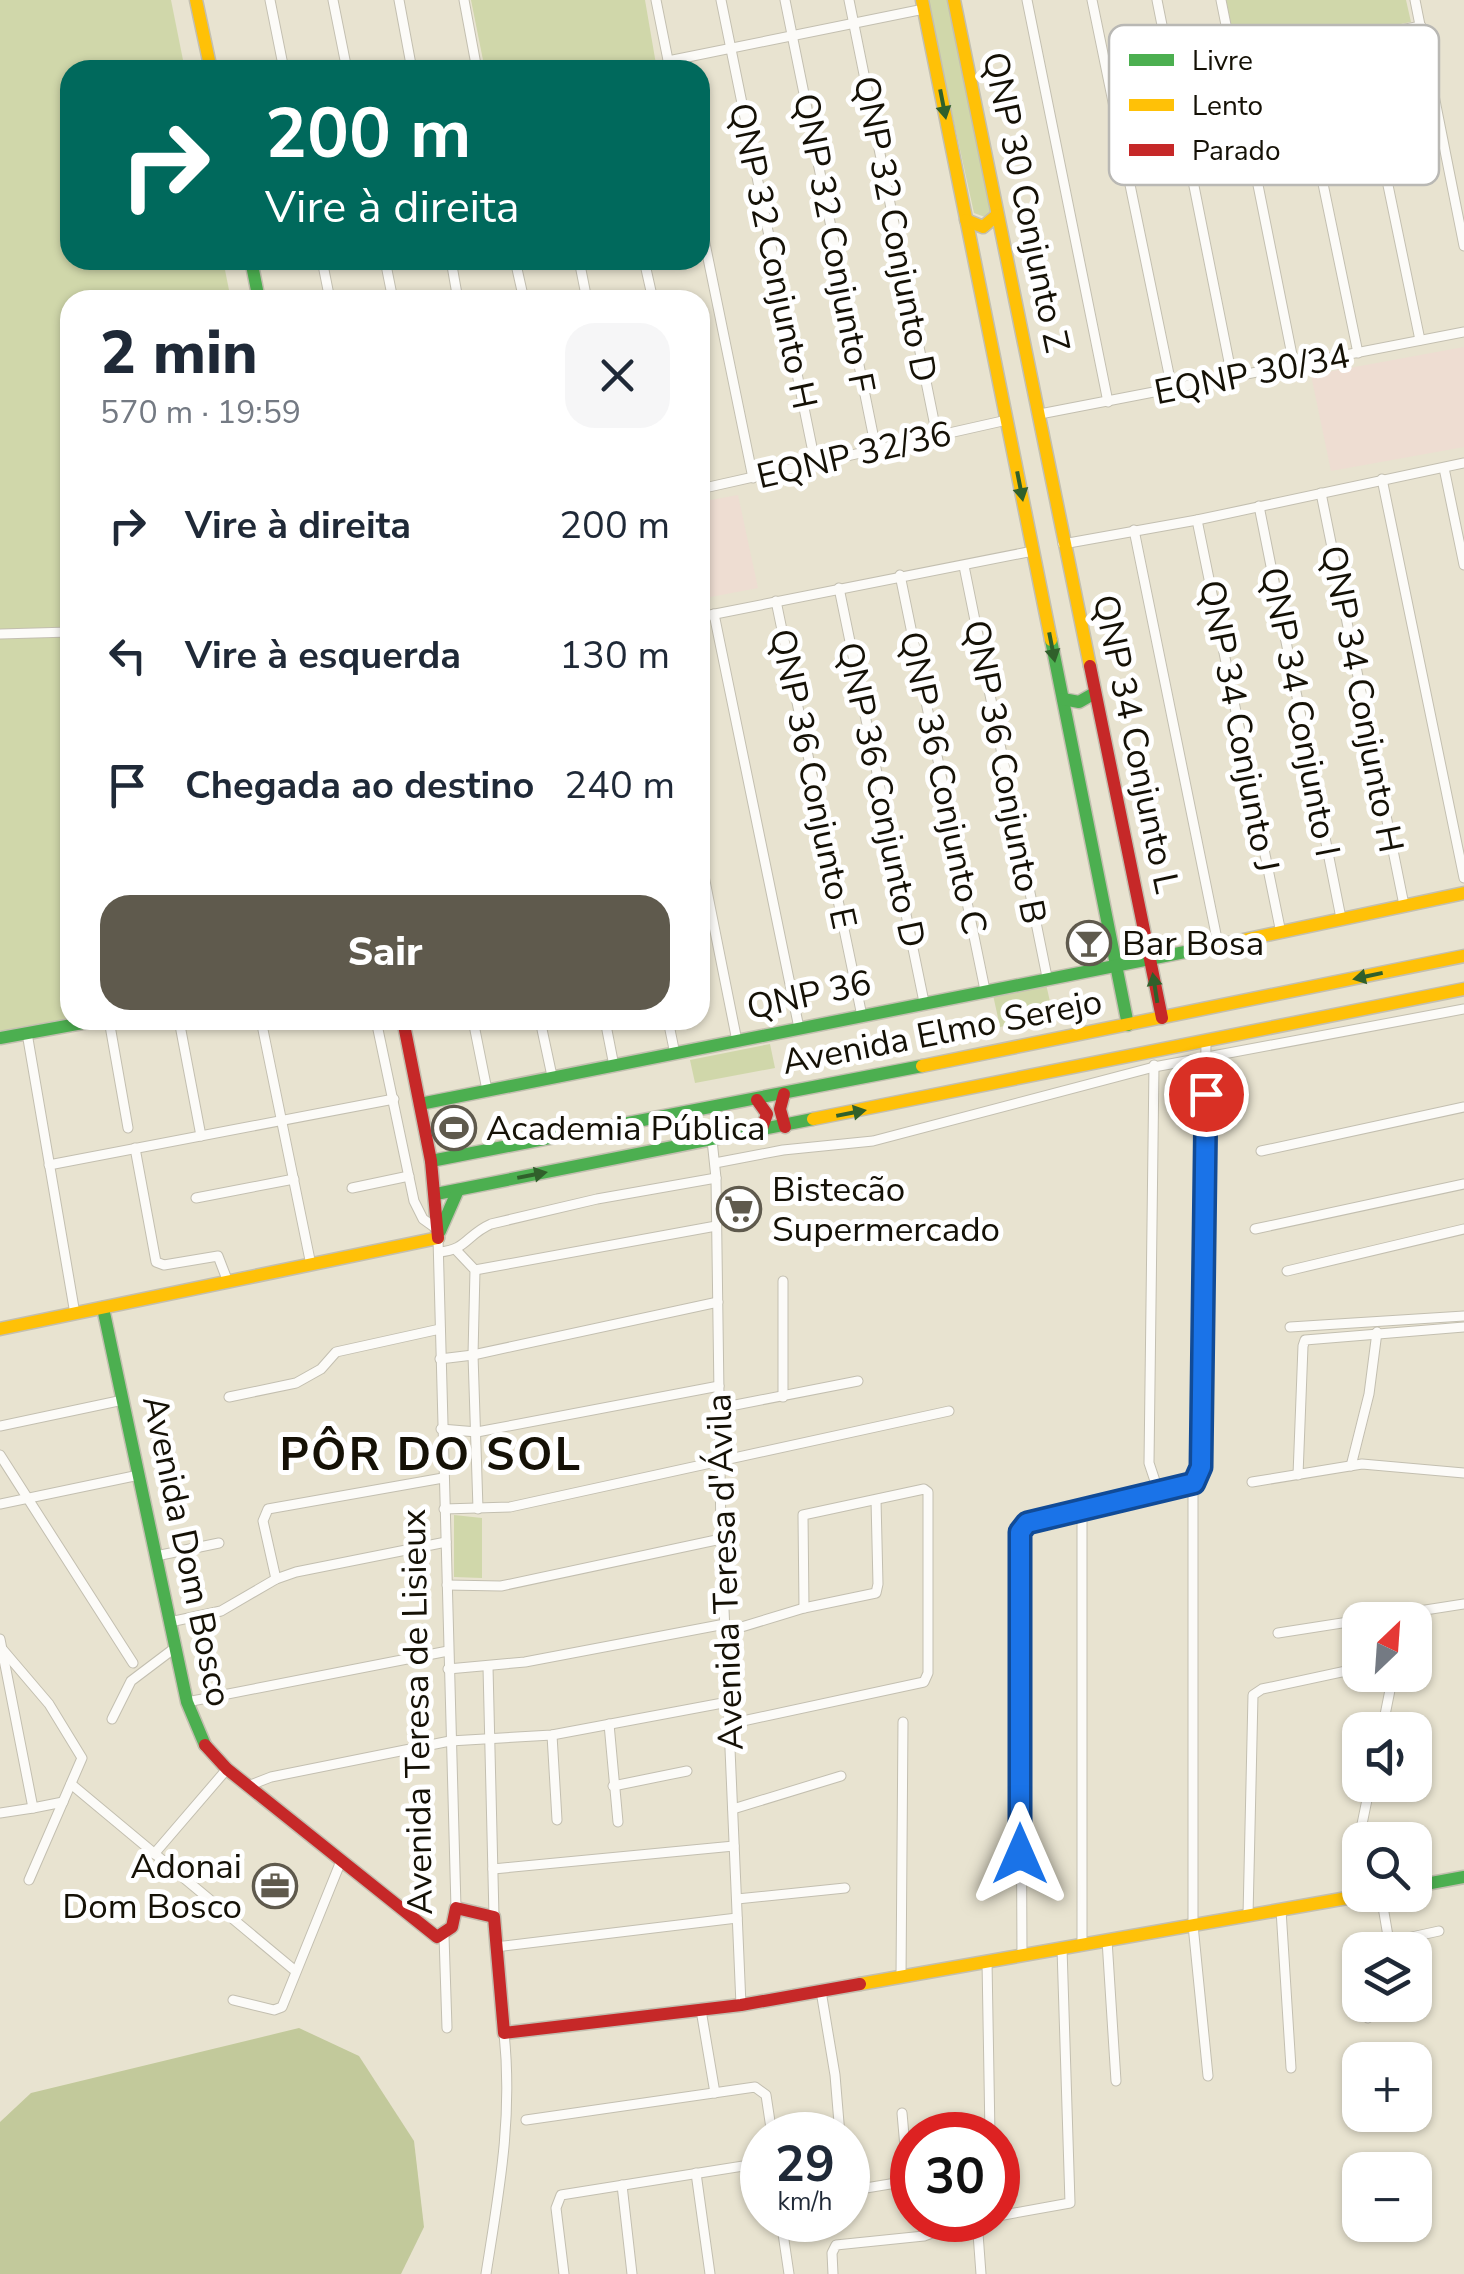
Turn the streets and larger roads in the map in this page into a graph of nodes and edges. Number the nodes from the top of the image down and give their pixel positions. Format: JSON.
{"nodes":[{"id":1,"x":196,"y":0,"type":"edge"},
{"id":2,"x":270,"y":0,"type":"edge"},
{"id":3,"x":333,"y":0,"type":"edge"},
{"id":4,"x":399,"y":0,"type":"edge"},
{"id":5,"x":464,"y":0,"type":"edge"},
{"id":6,"x":656,"y":0,"type":"edge"},
{"id":7,"x":721,"y":0,"type":"edge"},
{"id":8,"x":785,"y":0,"type":"edge"},
{"id":9,"x":849,"y":0,"type":"edge"},
{"id":10,"x":1027,"y":0,"type":"edge"},
{"id":11,"x":1092,"y":0,"type":"edge"},
{"id":12,"x":1157,"y":0,"type":"edge"},
{"id":13,"x":1221,"y":0,"type":"edge"},
{"id":14,"x":1415,"y":0,"type":"edge"},
{"id":15,"x":959,"y":1,"type":"edge"},
{"id":16,"x":923,"y":4,"type":"edge"},
{"id":17,"x":854,"y":23,"type":"junction"},
{"id":18,"x":1162,"y":25,"type":"edge"},
{"id":19,"x":1226,"y":25,"type":"edge"},
{"id":20,"x":1420,"y":25,"type":"edge"},
{"id":21,"x":792,"y":36,"type":"junction"},
{"id":22,"x":731,"y":49,"type":"junction"},
{"id":23,"x":209,"y":60,"type":"edge"},
{"id":24,"x":282,"y":60,"type":"edge"},
{"id":25,"x":344,"y":60,"type":"edge"},
{"id":26,"x":410,"y":60,"type":"edge"},
{"id":27,"x":475,"y":60,"type":"edge"},
{"id":28,"x":668,"y":60,"type":"edge"},
{"id":29,"x":688,"y":60,"type":"edge"},
{"id":30,"x":1109,"y":83,"type":"edge"},
{"id":31,"x":1439,"y":121,"type":"edge"},
{"id":32,"x":1130,"y":185,"type":"edge"},
{"id":33,"x":1194,"y":185,"type":"edge"},
{"id":34,"x":1258,"y":185,"type":"edge"},
{"id":35,"x":1323,"y":185,"type":"edge"},
{"id":36,"x":1388,"y":185,"type":"edge"},
{"id":37,"x":997,"y":215,"type":"junction"},
{"id":38,"x":966,"y":220,"type":"junction"},
{"id":39,"x":1003,"y":244,"type":"junction"},
{"id":40,"x":1464,"y":246,"type":"edge"},
{"id":41,"x":972,"y":248,"type":"junction"},
{"id":42,"x":710,"y":268,"type":"edge"},
{"id":43,"x":1464,"y":332,"type":"edge"},
{"id":44,"x":1420,"y":340,"type":"junction"},
{"id":45,"x":1358,"y":353,"type":"junction"},
{"id":46,"x":1294,"y":365,"type":"junction"},
{"id":47,"x":1232,"y":376,"type":"junction"},
{"id":48,"x":1172,"y":390,"type":"junction"},
{"id":49,"x":1108,"y":402,"type":"junction"},
{"id":50,"x":1040,"y":414,"type":"junction"},
{"id":51,"x":1007,"y":420,"type":"junction"},
{"id":52,"x":937,"y":436,"type":"junction"},
{"id":53,"x":876,"y":449,"type":"junction"},
{"id":54,"x":815,"y":462,"type":"junction"},
{"id":55,"x":1464,"y":463,"type":"edge"},
{"id":56,"x":1444,"y":468,"type":"junction"},
{"id":57,"x":753,"y":478,"type":"junction"},
{"id":58,"x":1382,"y":479,"type":"junction"},
{"id":59,"x":710,"y":487,"type":"edge"},
{"id":60,"x":1321,"y":493,"type":"junction"},
{"id":61,"x":1259,"y":506,"type":"junction"},
{"id":62,"x":1197,"y":520,"type":"junction"},
{"id":63,"x":1134,"y":530,"type":"junction"},
{"id":64,"x":1062,"y":544,"type":"junction"},
{"id":65,"x":1033,"y":551,"type":"junction"},
{"id":66,"x":1464,"y":564,"type":"edge"},
{"id":67,"x":964,"y":566,"type":"junction"},
{"id":68,"x":900,"y":575,"type":"junction"},
{"id":69,"x":839,"y":588,"type":"junction"},
{"id":70,"x":776,"y":601,"type":"junction"},
{"id":71,"x":714,"y":614,"type":"junction"},
{"id":72,"x":710,"y":615,"type":"edge"},
{"id":73,"x":60,"y":632,"type":"edge"},
{"id":74,"x":0,"y":634,"type":"edge"},
{"id":75,"x":1093,"y":694,"type":"junction"},
{"id":76,"x":1062,"y":700,"type":"junction"},
{"id":77,"x":1098,"y":719,"type":"junction"},
{"id":78,"x":1068,"y":724,"type":"junction"},
{"id":79,"x":1464,"y":878,"type":"edge"},
{"id":80,"x":1464,"y":893,"type":"edge"},
{"id":81,"x":1404,"y":905,"type":"junction"},
{"id":82,"x":710,"y":906,"type":"edge"},
{"id":83,"x":1341,"y":918,"type":"junction"},
{"id":84,"x":1281,"y":932,"type":"junction"},
{"id":85,"x":1218,"y":944,"type":"junction"},
{"id":86,"x":1151,"y":956,"type":"junction"},
{"id":87,"x":1464,"y":956,"type":"edge"},
{"id":88,"x":1117,"y":964,"type":"junction"},
{"id":89,"x":1047,"y":978,"type":"junction"},
{"id":90,"x":1464,"y":989,"type":"edge"},
{"id":91,"x":985,"y":990,"type":"junction"},
{"id":92,"x":924,"y":1002,"type":"junction"},
{"id":93,"x":1464,"y":1009,"type":"edge"},
{"id":94,"x":862,"y":1016,"type":"junction"},
{"id":95,"x":1162,"y":1018,"type":"junction"},
{"id":96,"x":1128,"y":1024,"type":"junction"},
{"id":97,"x":60,"y":1027,"type":"edge"},
{"id":98,"x":798,"y":1028,"type":"junction"},
{"id":99,"x":111,"y":1030,"type":"edge"},
{"id":100,"x":182,"y":1030,"type":"edge"},
{"id":101,"x":262,"y":1030,"type":"edge"},
{"id":102,"x":378,"y":1030,"type":"edge"},
{"id":103,"x":404,"y":1030,"type":"edge"},
{"id":104,"x":475,"y":1030,"type":"edge"},
{"id":105,"x":542,"y":1030,"type":"edge"},
{"id":106,"x":607,"y":1030,"type":"edge"},
{"id":107,"x":670,"y":1030,"type":"edge"},
{"id":108,"x":27,"y":1033,"type":"junction"},
{"id":109,"x":0,"y":1038,"type":"edge"},
{"id":110,"x":737,"y":1041,"type":"junction"},
{"id":111,"x":1206,"y":1049,"type":"junction"},
{"id":112,"x":1154,"y":1052,"type":"junction"},
{"id":113,"x":675,"y":1054,"type":"junction"},
{"id":114,"x":614,"y":1066,"type":"junction"},
{"id":115,"x":1154,"y":1067,"type":"junction"},
{"id":116,"x":552,"y":1076,"type":"junction"},
{"id":117,"x":487,"y":1090,"type":"junction"},
{"id":118,"x":784,"y":1094,"type":"junction"},
{"id":119,"x":394,"y":1099,"type":"junction"},
{"id":120,"x":756,"y":1100,"type":"junction"},
{"id":121,"x":420,"y":1104,"type":"junction"},
{"id":122,"x":1464,"y":1107,"type":"edge"},
{"id":123,"x":281,"y":1119,"type":"junction"},
{"id":124,"x":785,"y":1127,"type":"junction"},
{"id":125,"x":128,"y":1128,"type":"dead end"},
{"id":126,"x":761,"y":1132,"type":"junction"},
{"id":127,"x":202,"y":1136,"type":"junction"},
{"id":128,"x":712,"y":1140,"type":"junction"},
{"id":129,"x":136,"y":1148,"type":"junction"},
{"id":130,"x":783,"y":1150,"type":"junction"},
{"id":131,"x":1261,"y":1150,"type":"dead end"},
{"id":132,"x":431,"y":1161,"type":"junction"},
{"id":133,"x":715,"y":1163,"type":"junction"},
{"id":134,"x":49,"y":1165,"type":"junction"},
{"id":135,"x":409,"y":1176,"type":"junction"},
{"id":136,"x":716,"y":1178,"type":"junction"},
{"id":137,"x":294,"y":1179,"type":"junction"},
{"id":138,"x":1464,"y":1184,"type":"edge"},
{"id":139,"x":352,"y":1188,"type":"dead end"},
{"id":140,"x":458,"y":1190,"type":"junction"},
{"id":141,"x":436,"y":1194,"type":"junction"},
{"id":142,"x":196,"y":1198,"type":"dead end"},
{"id":143,"x":716,"y":1226,"type":"junction"},
{"id":144,"x":1256,"y":1229,"type":"dead end"},
{"id":145,"x":1464,"y":1229,"type":"edge"},
{"id":146,"x":438,"y":1240,"type":"junction"},
{"id":147,"x":456,"y":1250,"type":"junction"},
{"id":148,"x":311,"y":1265,"type":"junction"},
{"id":149,"x":474,"y":1270,"type":"junction"},
{"id":150,"x":1287,"y":1270,"type":"dead end"},
{"id":151,"x":228,"y":1282,"type":"junction"},
{"id":152,"x":783,"y":1282,"type":"dead end"},
{"id":153,"x":718,"y":1302,"type":"junction"},
{"id":154,"x":103,"y":1308,"type":"junction"},
{"id":155,"x":74,"y":1314,"type":"junction"},
{"id":156,"x":1464,"y":1316,"type":"edge"},
{"id":157,"x":1290,"y":1327,"type":"dead end"},
{"id":158,"x":1464,"y":1327,"type":"edge"},
{"id":159,"x":440,"y":1329,"type":"junction"},
{"id":160,"x":0,"y":1330,"type":"edge"},
{"id":161,"x":1377,"y":1332,"type":"junction"},
{"id":162,"x":473,"y":1355,"type":"junction"},
{"id":163,"x":440,"y":1359,"type":"junction"},
{"id":164,"x":858,"y":1381,"type":"dead end"},
{"id":165,"x":719,"y":1386,"type":"junction"},
{"id":166,"x":783,"y":1396,"type":"junction"},
{"id":167,"x":229,"y":1397,"type":"dead end"},
{"id":168,"x":122,"y":1400,"type":"junction"},
{"id":169,"x":720,"y":1408,"type":"junction"},
{"id":170,"x":949,"y":1411,"type":"dead end"},
{"id":171,"x":0,"y":1426,"type":"edge"},
{"id":172,"x":441,"y":1429,"type":"junction"},
{"id":173,"x":476,"y":1432,"type":"junction"},
{"id":174,"x":0,"y":1455,"type":"edge"},
{"id":175,"x":719,"y":1462,"type":"junction"},
{"id":176,"x":1351,"y":1466,"type":"junction"},
{"id":177,"x":1464,"y":1473,"type":"edge"},
{"id":178,"x":139,"y":1475,"type":"junction"},
{"id":179,"x":1298,"y":1475,"type":"junction"},
{"id":180,"x":443,"y":1478,"type":"junction"},
{"id":181,"x":1252,"y":1482,"type":"dead end"},
{"id":182,"x":1194,"y":1483,"type":"junction"},
{"id":183,"x":1158,"y":1490,"type":"junction"},
{"id":184,"x":26,"y":1498,"type":"junction"},
{"id":185,"x":876,"y":1500,"type":"junction"},
{"id":186,"x":0,"y":1504,"type":"edge"},
{"id":187,"x":444,"y":1509,"type":"junction"},
{"id":188,"x":478,"y":1509,"type":"junction"},
{"id":189,"x":1082,"y":1512,"type":"junction"},
{"id":190,"x":721,"y":1540,"type":"junction"},
{"id":191,"x":219,"y":1542,"type":"dead end"},
{"id":192,"x":446,"y":1542,"type":"junction"},
{"id":193,"x":156,"y":1556,"type":"junction"},
{"id":194,"x":276,"y":1580,"type":"junction"},
{"id":195,"x":446,"y":1585,"type":"junction"},
{"id":196,"x":1464,"y":1604,"type":"edge"},
{"id":197,"x":804,"y":1608,"type":"junction"},
{"id":198,"x":170,"y":1622,"type":"junction"},
{"id":199,"x":725,"y":1628,"type":"junction"},
{"id":200,"x":1278,"y":1633,"type":"dead end"},
{"id":201,"x":0,"y":1639,"type":"edge"},
{"id":202,"x":176,"y":1647,"type":"junction"},
{"id":203,"x":3,"y":1650,"type":"junction"},
{"id":204,"x":448,"y":1650,"type":"junction"},
{"id":205,"x":132,"y":1663,"type":"dead end"},
{"id":206,"x":488,"y":1668,"type":"junction"},
{"id":207,"x":448,"y":1669,"type":"junction"},
{"id":208,"x":1342,"y":1672,"type":"edge"},
{"id":209,"x":188,"y":1702,"type":"junction"},
{"id":210,"x":728,"y":1702,"type":"junction"},
{"id":211,"x":112,"y":1719,"type":"dead end"},
{"id":212,"x":903,"y":1722,"type":"dead end"},
{"id":213,"x":609,"y":1724,"type":"junction"},
{"id":214,"x":729,"y":1724,"type":"junction"},
{"id":215,"x":552,"y":1735,"type":"junction"},
{"id":216,"x":492,"y":1740,"type":"junction"},
{"id":217,"x":450,"y":1741,"type":"junction"},
{"id":218,"x":227,"y":1769,"type":"junction"},
{"id":219,"x":687,"y":1771,"type":"dead end"},
{"id":220,"x":841,"y":1776,"type":"dead end"},
{"id":221,"x":71,"y":1784,"type":"junction"},
{"id":222,"x":248,"y":1786,"type":"junction"},
{"id":223,"x":613,"y":1786,"type":"junction"},
{"id":224,"x":63,"y":1802,"type":"junction"},
{"id":225,"x":34,"y":1808,"type":"junction"},
{"id":226,"x":733,"y":1809,"type":"junction"},
{"id":227,"x":0,"y":1814,"type":"edge"},
{"id":228,"x":557,"y":1820,"type":"dead end"},
{"id":229,"x":618,"y":1822,"type":"dead end"},
{"id":230,"x":734,"y":1846,"type":"junction"},
{"id":231,"x":154,"y":1854,"type":"junction"},
{"id":232,"x":341,"y":1860,"type":"junction"},
{"id":233,"x":493,"y":1870,"type":"junction"},
{"id":234,"x":1464,"y":1877,"type":"edge"},
{"id":235,"x":30,"y":1880,"type":"dead end"},
{"id":236,"x":1432,"y":1883,"type":"edge"},
{"id":237,"x":845,"y":1888,"type":"dead end"},
{"id":238,"x":736,"y":1899,"type":"junction"},
{"id":239,"x":1342,"y":1899,"type":"edge"},
{"id":240,"x":456,"y":1908,"type":"junction"},
{"id":241,"x":1281,"y":1910,"type":"junction"},
{"id":242,"x":1248,"y":1916,"type":"junction"},
{"id":243,"x":494,"y":1917,"type":"junction"},
{"id":244,"x":737,"y":1918,"type":"junction"},
{"id":245,"x":1193,"y":1925,"type":"junction"},
{"id":246,"x":1438,"y":1931,"type":"dead end"},
{"id":247,"x":1432,"y":1932,"type":"edge"},
{"id":248,"x":441,"y":1936,"type":"junction"},
{"id":249,"x":1107,"y":1940,"type":"junction"},
{"id":250,"x":1082,"y":1945,"type":"junction"},
{"id":251,"x":496,"y":1948,"type":"junction"},
{"id":252,"x":1062,"y":1948,"type":"junction"},
{"id":253,"x":1022,"y":1956,"type":"junction"},
{"id":254,"x":987,"y":1962,"type":"junction"},
{"id":255,"x":293,"y":1969,"type":"dead end"},
{"id":256,"x":901,"y":1977,"type":"junction"},
{"id":257,"x":821,"y":1991,"type":"junction"},
{"id":258,"x":233,"y":2000,"type":"dead end"},
{"id":259,"x":740,"y":2005,"type":"junction"},
{"id":260,"x":701,"y":2010,"type":"junction"},
{"id":261,"x":447,"y":2028,"type":"dead end"},
{"id":262,"x":504,"y":2033,"type":"junction"},
{"id":263,"x":1291,"y":2068,"type":"dead end"},
{"id":264,"x":1208,"y":2076,"type":"dead end"},
{"id":265,"x":1116,"y":2081,"type":"dead end"},
{"id":266,"x":715,"y":2093,"type":"junction"},
{"id":267,"x":769,"y":2112,"type":"edge"},
{"id":268,"x":838,"y":2112,"type":"edge"},
{"id":269,"x":990,"y":2112,"type":"edge"},
{"id":270,"x":526,"y":2120,"type":"dead end"},
{"id":271,"x":740,"y":2167,"type":"edge"},
{"id":272,"x":696,"y":2174,"type":"junction"},
{"id":273,"x":622,"y":2185,"type":"junction"},
{"id":274,"x":1020,"y":2212,"type":"edge"},
{"id":275,"x":890,"y":2239,"type":"edge"},
{"id":276,"x":784,"y":2242,"type":"edge"},
{"id":277,"x":979,"y":2242,"type":"edge"},
{"id":278,"x":486,"y":2274,"type":"edge"},
{"id":279,"x":564,"y":2274,"type":"edge"},
{"id":280,"x":632,"y":2274,"type":"edge"},
{"id":281,"x":710,"y":2274,"type":"edge"},
{"id":282,"x":789,"y":2274,"type":"edge"},
{"id":283,"x":834,"y":2274,"type":"edge"},
{"id":284,"x":981,"y":2274,"type":"edge"}],
"edges":[{"from":1,"to":23,"type":"street"},
{"from":2,"to":24,"type":"street"},
{"from":3,"to":25,"type":"street"},
{"from":4,"to":26,"type":"street"},
{"from":5,"to":27,"type":"street"},
{"from":6,"to":28,"type":"street"},
{"from":7,"to":22,"type":"street","name":"QNP 32 Conjunto H"},
{"from":8,"to":21,"type":"street","name":"QNP 32 Conjunto F"},
{"from":9,"to":17,"type":"street","name":"QNP 32 Conjunto D"},
{"from":10,"to":49,"type":"street"},
{"from":11,"to":30,"type":"street"},
{"from":12,"to":18,"type":"street"},
{"from":13,"to":19,"type":"street"},
{"from":14,"to":20,"type":"street"},
{"from":15,"to":37,"type":"street","name":"QNP 30 Conjunto Z"},
{"from":16,"to":17,"type":"street"},
{"from":16,"to":38,"type":"street","one_way":true},
{"from":17,"to":21,"type":"street"},
{"from":17,"to":52,"type":"street","name":"QNP 32 Conjunto D"},
{"from":21,"to":22,"type":"street"},
{"from":21,"to":53,"type":"street","name":"QNP 32 Conjunto F"},
{"from":22,"to":29,"type":"street"},
{"from":22,"to":54,"type":"street","name":"QNP 32 Conjunto H"},
{"from":31,"to":40,"type":"street"},
{"from":32,"to":48,"type":"street"},
{"from":33,"to":47,"type":"street"},
{"from":34,"to":46,"type":"street"},
{"from":35,"to":45,"type":"street"},
{"from":36,"to":44,"type":"street"},
{"from":37,"to":38,"type":"street"},
{"from":37,"to":39,"type":"street","name":"QNP 30 Conjunto Z"},
{"from":38,"to":41,"type":"street"},
{"from":39,"to":41,"type":"street"},
{"from":39,"to":50,"type":"street","name":"QNP 30 Conjunto Z"},
{"from":41,"to":51,"type":"street"},
{"from":42,"to":57,"type":"street"},
{"from":43,"to":44,"type":"street","name":"EQNP 30/34"},
{"from":44,"to":45,"type":"street","name":"EQNP 30/34"},
{"from":45,"to":46,"type":"street","name":"EQNP 30/34"},
{"from":46,"to":47,"type":"street","name":"EQNP 30/34"},
{"from":47,"to":48,"type":"street","name":"EQNP 30/34"},
{"from":48,"to":49,"type":"street","name":"EQNP 30/34"},
{"from":49,"to":50,"type":"street","name":"EQNP 30/34"},
{"from":50,"to":64,"type":"street","name":"QNP 30 Conjunto Z"},
{"from":51,"to":52,"type":"street","name":"EQNP 32/36"},
{"from":51,"to":65,"type":"street","one_way":true},
{"from":52,"to":53,"type":"street","name":"EQNP 32/36"},
{"from":53,"to":54,"type":"street","name":"EQNP 32/36"},
{"from":54,"to":57,"type":"street","name":"EQNP 32/36"},
{"from":55,"to":56,"type":"street"},
{"from":56,"to":58,"type":"street"},
{"from":56,"to":66,"type":"street"},
{"from":57,"to":59,"type":"street","name":"EQNP 32/36"},
{"from":58,"to":60,"type":"street"},
{"from":58,"to":79,"type":"street"},
{"from":60,"to":61,"type":"street"},
{"from":60,"to":81,"type":"street","name":"QNP 34 Conjunto H"},
{"from":61,"to":62,"type":"street"},
{"from":61,"to":83,"type":"street","name":"QNP 34 Conjunto I"},
{"from":62,"to":63,"type":"street"},
{"from":62,"to":84,"type":"street","name":"QNP 34 Conjunto J"},
{"from":63,"to":64,"type":"street"},
{"from":63,"to":85,"type":"street"},
{"from":64,"to":75,"type":"street","name":"QNP 34 Conjunto L"},
{"from":65,"to":67,"type":"street"},
{"from":65,"to":76,"type":"street","one_way":true},
{"from":67,"to":68,"type":"street"},
{"from":67,"to":89,"type":"street","name":"QNP 36 Conjunto B"},
{"from":68,"to":69,"type":"street"},
{"from":68,"to":91,"type":"street","name":"QNP 36 Conjunto C"},
{"from":69,"to":70,"type":"street"},
{"from":69,"to":92,"type":"street","name":"QNP 36 Conjunto D"},
{"from":70,"to":71,"type":"street"},
{"from":70,"to":94,"type":"street","name":"QNP 36 Conjunto E"},
{"from":71,"to":72,"type":"street"},
{"from":71,"to":98,"type":"street"},
{"from":73,"to":74,"type":"street"},
{"from":75,"to":76,"type":"street"},
{"from":75,"to":77,"type":"street","name":"QNP 34 Conjunto L"},
{"from":76,"to":78,"type":"street"},
{"from":77,"to":78,"type":"street"},
{"from":77,"to":86,"type":"street","name":"QNP 34 Conjunto L"},
{"from":78,"to":88,"type":"street"},
{"from":80,"to":81,"type":"street","name":"QNP 36"},
{"from":81,"to":83,"type":"street","name":"QNP 36"},
{"from":82,"to":110,"type":"street"},
{"from":83,"to":84,"type":"street","name":"QNP 36"},
{"from":84,"to":85,"type":"street","name":"QNP 36"},
{"from":85,"to":86,"type":"street","name":"QNP 36"},
{"from":86,"to":88,"type":"street","name":"QNP 36"},
{"from":95,"to":86,"type":"street","name":"QNP 34 Conjunto L","one_way":true},
{"from":87,"to":95,"type":"street","name":"Avenida Elmo Serejo","one_way":true},
{"from":88,"to":89,"type":"street","name":"QNP 36"},
{"from":88,"to":96,"type":"street"},
{"from":89,"to":91,"type":"street","name":"QNP 36"},
{"from":90,"to":111,"type":"street","name":"Avenida Elmo Serejo"},
{"from":91,"to":92,"type":"street","name":"QNP 36"},
{"from":92,"to":94,"type":"street","name":"QNP 36"},
{"from":93,"to":111,"type":"street"},
{"from":94,"to":98,"type":"street","name":"QNP 36"},
{"from":95,"to":96,"type":"street","name":"Avenida Elmo Serejo"},
{"from":96,"to":118,"type":"street","name":"Avenida Elmo Serejo"},
{"from":97,"to":108,"type":"street"},
{"from":98,"to":110,"type":"street","name":"QNP 36"},
{"from":99,"to":125,"type":"street"},
{"from":100,"to":127,"type":"street"},
{"from":101,"to":123,"type":"street"},
{"from":102,"to":119,"type":"street"},
{"from":103,"to":121,"type":"street"},
{"from":104,"to":117,"type":"street"},
{"from":105,"to":116,"type":"street"},
{"from":106,"to":114,"type":"street"},
{"from":107,"to":113,"type":"street"},
{"from":108,"to":109,"type":"street"},
{"from":108,"to":134,"type":"street"},
{"from":110,"to":113,"type":"street","name":"QNP 36"},
{"from":111,"to":112,"type":"street","name":"Avenida Elmo Serejo"},
{"from":111,"to":115,"type":"street"},
{"from":111,"to":182,"type":"street"},
{"from":112,"to":115,"type":"street"},
{"from":124,"to":112,"type":"street","name":"Avenida Elmo Serejo","one_way":true},
{"from":113,"to":114,"type":"street","name":"QNP 36"},
{"from":114,"to":116,"type":"street","name":"QNP 36"},
{"from":115,"to":130,"type":"street"},
{"from":115,"to":183,"type":"street"},
{"from":116,"to":117,"type":"street","name":"QNP 36"},
{"from":117,"to":121,"type":"street","name":"QNP 36"},
{"from":118,"to":120,"type":"street","name":"Avenida Elmo Serejo"},
{"from":118,"to":124,"type":"street"},
{"from":119,"to":123,"type":"street"},
{"from":119,"to":135,"type":"street"},
{"from":120,"to":126,"type":"street"},
{"from":120,"to":132,"type":"street","name":"Avenida Elmo Serejo"},
{"from":121,"to":132,"type":"street"},
{"from":122,"to":131,"type":"street"},
{"from":123,"to":127,"type":"street"},
{"from":123,"to":137,"type":"street"},
{"from":124,"to":126,"type":"street","name":"Avenida Elmo Serejo"},
{"from":124,"to":130,"type":"street"},
{"from":126,"to":128,"type":"street","name":"Avenida Elmo Serejo"},
{"from":127,"to":129,"type":"street"},
{"from":128,"to":133,"type":"street","name":"Avenida Teresa d'Ávila"},
{"from":140,"to":128,"type":"street","name":"Avenida Elmo Serejo","one_way":true},
{"from":129,"to":134,"type":"street"},
{"from":129,"to":151,"type":"street"},
{"from":130,"to":133,"type":"street"},
{"from":132,"to":141,"type":"street"},
{"from":133,"to":136,"type":"street","name":"Avenida Teresa d'Ávila"},
{"from":134,"to":155,"type":"street"},
{"from":135,"to":139,"type":"street"},
{"from":135,"to":146,"type":"street"},
{"from":136,"to":143,"type":"street","name":"Avenida Teresa d'Ávila"},
{"from":136,"to":147,"type":"street"},
{"from":137,"to":142,"type":"street"},
{"from":137,"to":148,"type":"street"},
{"from":138,"to":144,"type":"street"},
{"from":140,"to":141,"type":"street","name":"Avenida Elmo Serejo"},
{"from":140,"to":146,"type":"street"},
{"from":141,"to":146,"type":"street"},
{"from":143,"to":149,"type":"street"},
{"from":143,"to":153,"type":"street","name":"Avenida Teresa d'Ávila"},
{"from":145,"to":150,"type":"street"},
{"from":146,"to":147,"type":"street"},
{"from":146,"to":148,"type":"street"},
{"from":146,"to":159,"type":"street","name":"Avenida Teresa de Lisieux"},
{"from":147,"to":149,"type":"street"},
{"from":148,"to":151,"type":"street"},
{"from":149,"to":162,"type":"street"},
{"from":151,"to":154,"type":"street"},
{"from":152,"to":166,"type":"street"},
{"from":153,"to":162,"type":"street"},
{"from":153,"to":165,"type":"street","name":"Avenida Teresa d'Ávila"},
{"from":154,"to":155,"type":"street"},
{"from":154,"to":168,"type":"street","name":"Avenida Dom Bosco"},
{"from":155,"to":160,"type":"street"},
{"from":156,"to":157,"type":"street"},
{"from":158,"to":161,"type":"street"},
{"from":159,"to":163,"type":"street","name":"Avenida Teresa de Lisieux"},
{"from":159,"to":167,"type":"street"},
{"from":161,"to":176,"type":"street"},
{"from":161,"to":179,"type":"street"},
{"from":162,"to":163,"type":"street"},
{"from":162,"to":173,"type":"street"},
{"from":163,"to":172,"type":"street","name":"Avenida Teresa de Lisieux"},
{"from":164,"to":166,"type":"street"},
{"from":165,"to":169,"type":"street","name":"Avenida Teresa d'Ávila"},
{"from":165,"to":173,"type":"street"},
{"from":166,"to":169,"type":"street"},
{"from":168,"to":171,"type":"street"},
{"from":168,"to":178,"type":"street","name":"Avenida Dom Bosco"},
{"from":169,"to":175,"type":"street","name":"Avenida Teresa d'Ávila"},
{"from":170,"to":175,"type":"street"},
{"from":172,"to":173,"type":"street"},
{"from":172,"to":180,"type":"street","name":"Avenida Teresa de Lisieux"},
{"from":173,"to":188,"type":"street"},
{"from":174,"to":184,"type":"street"},
{"from":175,"to":188,"type":"street"},
{"from":175,"to":190,"type":"street","name":"Avenida Teresa d'Ávila"},
{"from":176,"to":177,"type":"street"},
{"from":176,"to":179,"type":"street"},
{"from":178,"to":184,"type":"street"},
{"from":178,"to":193,"type":"street","name":"Avenida Dom Bosco"},
{"from":179,"to":181,"type":"street"},
{"from":180,"to":187,"type":"street","name":"Avenida Teresa de Lisieux"},
{"from":180,"to":194,"type":"street"},
{"from":182,"to":183,"type":"street"},
{"from":182,"to":245,"type":"street"},
{"from":183,"to":189,"type":"street"},
{"from":184,"to":186,"type":"street"},
{"from":184,"to":205,"type":"street"},
{"from":185,"to":197,"type":"street"},
{"from":185,"to":197,"type":"street"},
{"from":185,"to":214,"type":"street"},
{"from":187,"to":188,"type":"street"},
{"from":187,"to":192,"type":"street","name":"Avenida Teresa de Lisieux"},
{"from":189,"to":250,"type":"street"},
{"from":189,"to":253,"type":"street"},
{"from":190,"to":195,"type":"street"},
{"from":190,"to":199,"type":"street","name":"Avenida Teresa d'Ávila"},
{"from":191,"to":193,"type":"street"},
{"from":192,"to":194,"type":"street"},
{"from":192,"to":195,"type":"street","name":"Avenida Teresa de Lisieux"},
{"from":193,"to":198,"type":"street","name":"Avenida Dom Bosco"},
{"from":194,"to":198,"type":"street"},
{"from":195,"to":204,"type":"street","name":"Avenida Teresa de Lisieux"},
{"from":196,"to":200,"type":"street"},
{"from":197,"to":199,"type":"street"},
{"from":198,"to":202,"type":"street","name":"Avenida Dom Bosco"},
{"from":199,"to":206,"type":"street"},
{"from":199,"to":210,"type":"street","name":"Avenida Teresa d'Ávila"},
{"from":201,"to":203,"type":"street"},
{"from":202,"to":209,"type":"street","name":"Avenida Dom Bosco"},
{"from":202,"to":211,"type":"street"},
{"from":203,"to":221,"type":"street"},
{"from":203,"to":225,"type":"street"},
{"from":204,"to":207,"type":"street","name":"Avenida Teresa de Lisieux"},
{"from":204,"to":209,"type":"street"},
{"from":206,"to":207,"type":"street"},
{"from":206,"to":216,"type":"street"},
{"from":207,"to":217,"type":"street","name":"Avenida Teresa de Lisieux"},
{"from":208,"to":242,"type":"street"},
{"from":209,"to":218,"type":"street","name":"Avenida Dom Bosco"},
{"from":210,"to":213,"type":"street"},
{"from":210,"to":214,"type":"street","name":"Avenida Teresa d'Ávila"},
{"from":212,"to":256,"type":"street"},
{"from":213,"to":215,"type":"street"},
{"from":213,"to":223,"type":"street"},
{"from":214,"to":226,"type":"street","name":"Avenida Teresa d'Ávila"},
{"from":215,"to":216,"type":"street"},
{"from":215,"to":228,"type":"street"},
{"from":216,"to":217,"type":"street"},
{"from":216,"to":233,"type":"street"},
{"from":217,"to":222,"type":"street"},
{"from":217,"to":240,"type":"street","name":"Avenida Teresa de Lisieux"},
{"from":218,"to":222,"type":"street","name":"Avenida Dom Bosco"},
{"from":218,"to":231,"type":"street"},
{"from":219,"to":223,"type":"street"},
{"from":220,"to":226,"type":"street"},
{"from":221,"to":224,"type":"street"},
{"from":221,"to":231,"type":"street"},
{"from":222,"to":232,"type":"street","name":"Avenida Dom Bosco"},
{"from":223,"to":229,"type":"street"},
{"from":224,"to":225,"type":"street"},
{"from":224,"to":235,"type":"street"},
{"from":225,"to":227,"type":"street"},
{"from":226,"to":230,"type":"street","name":"Avenida Teresa d'Ávila"},
{"from":230,"to":233,"type":"street"},
{"from":230,"to":238,"type":"street","name":"Avenida Teresa d'Ávila"},
{"from":231,"to":255,"type":"street"},
{"from":232,"to":248,"type":"street","name":"Avenida Dom Bosco"},
{"from":232,"to":258,"type":"street"},
{"from":233,"to":243,"type":"street"},
{"from":234,"to":236,"type":"street"},
{"from":237,"to":238,"type":"street"},
{"from":238,"to":244,"type":"street","name":"Avenida Teresa d'Ávila"},
{"from":239,"to":241,"type":"street"},
{"from":240,"to":243,"type":"street"},
{"from":240,"to":248,"type":"street","name":"Avenida Teresa de Lisieux"},
{"from":241,"to":242,"type":"street"},
{"from":241,"to":263,"type":"street"},
{"from":242,"to":245,"type":"street"},
{"from":243,"to":251,"type":"street"},
{"from":244,"to":251,"type":"street"},
{"from":244,"to":259,"type":"street","name":"Avenida Teresa d'Ávila"},
{"from":245,"to":249,"type":"street"},
{"from":245,"to":264,"type":"street"},
{"from":246,"to":247,"type":"street"},
{"from":248,"to":261,"type":"street"},
{"from":249,"to":250,"type":"street"},
{"from":249,"to":265,"type":"street"},
{"from":250,"to":252,"type":"street"},
{"from":251,"to":262,"type":"street"},
{"from":252,"to":253,"type":"street"},
{"from":252,"to":274,"type":"street"},
{"from":253,"to":254,"type":"street"},
{"from":254,"to":256,"type":"street"},
{"from":254,"to":269,"type":"street"},
{"from":256,"to":257,"type":"street"},
{"from":257,"to":259,"type":"street"},
{"from":257,"to":268,"type":"street"},
{"from":259,"to":260,"type":"street"},
{"from":260,"to":262,"type":"street"},
{"from":260,"to":266,"type":"street"},
{"from":262,"to":278,"type":"street"},
{"from":266,"to":267,"type":"street"},
{"from":266,"to":270,"type":"street"},
{"from":271,"to":272,"type":"street"},
{"from":272,"to":273,"type":"street"},
{"from":272,"to":281,"type":"street"},
{"from":273,"to":279,"type":"street"},
{"from":273,"to":280,"type":"street"},
{"from":275,"to":283,"type":"street"},
{"from":276,"to":282,"type":"street"},
{"from":277,"to":284,"type":"street"}]}
